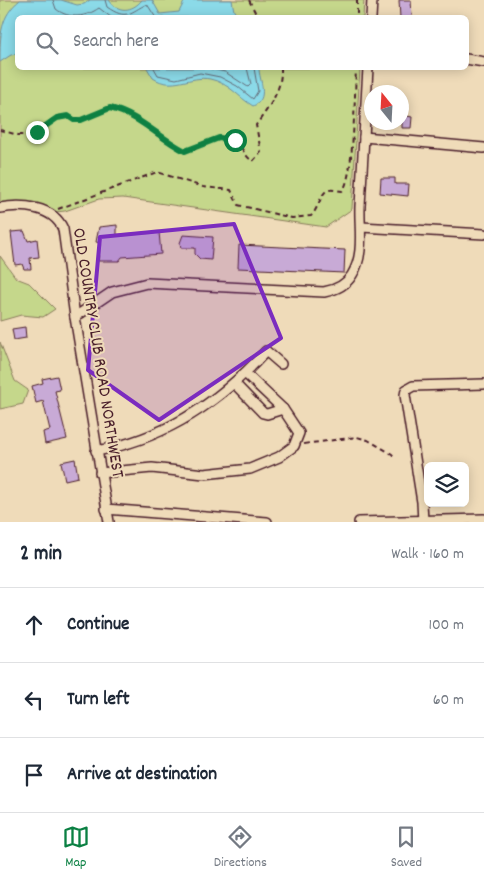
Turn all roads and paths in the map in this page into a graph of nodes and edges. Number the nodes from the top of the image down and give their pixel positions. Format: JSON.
{"nodes":[{"id":1,"x":249,"y":0,"type":"edge"},
{"id":2,"x":357,"y":0,"type":"edge"},
{"id":3,"x":372,"y":0,"type":"edge"},
{"id":4,"x":256,"y":15,"type":"edge"},
{"id":5,"x":357,"y":15,"type":"edge"},
{"id":6,"x":371,"y":15,"type":"edge"},
{"id":7,"x":469,"y":60,"type":"edge"},
{"id":8,"x":484,"y":62,"type":"edge"},
{"id":9,"x":281,"y":70,"type":"edge"},
{"id":10,"x":356,"y":70,"type":"edge"},
{"id":11,"x":368,"y":70,"type":"edge"},
{"id":12,"x":0,"y":130,"type":"edge"},
{"id":13,"x":364,"y":137,"type":"junction"},
{"id":14,"x":484,"y":148,"type":"edge"},
{"id":15,"x":0,"y":208,"type":"edge"},
{"id":16,"x":55,"y":209,"type":"dead end"},
{"id":17,"x":361,"y":227,"type":"junction"},
{"id":18,"x":484,"y":234,"type":"edge"},
{"id":19,"x":75,"y":317,"type":"junction"},
{"id":20,"x":281,"y":364,"type":"dead end"},
{"id":21,"x":246,"y":374,"type":"junction"},
{"id":22,"x":234,"y":383,"type":"junction"},
{"id":23,"x":484,"y":384,"type":"edge"},
{"id":24,"x":283,"y":408,"type":"junction"},
{"id":25,"x":294,"y":446,"type":"junction"},
{"id":26,"x":96,"y":451,"type":"junction"},
{"id":27,"x":395,"y":458,"type":"dead end"},
{"id":28,"x":100,"y":473,"type":"junction"},
{"id":29,"x":106,"y":509,"type":"junction"},
{"id":30,"x":484,"y":519,"type":"edge"},
{"id":31,"x":423,"y":521,"type":"edge"},
{"id":32,"x":109,"y":522,"type":"edge"},
{"id":33,"x":267,"y":522,"type":"edge"},
{"id":34,"x":359,"y":522,"type":"edge"}],
"edges":[{"from":1,"to":4,"type":"path"},
{"from":2,"to":5,"type":"path"},
{"from":3,"to":6,"type":"street"},
{"from":7,"to":8,"type":"street"},
{"from":9,"to":12,"type":"path"},
{"from":10,"to":16,"type":"path"},
{"from":11,"to":13,"type":"street"},
{"from":13,"to":14,"type":"street"},
{"from":13,"to":17,"type":"street"},
{"from":15,"to":19,"type":"street","name":"OLD COUNTRY CLUB ROAD NORTHWEST"},
{"from":17,"to":18,"type":"street"},
{"from":17,"to":19,"type":"street"},
{"from":19,"to":26,"type":"street","name":"OLD COUNTRY CLUB ROAD NORTHWEST"},
{"from":20,"to":21,"type":"street"},
{"from":21,"to":22,"type":"street"},
{"from":21,"to":24,"type":"street"},
{"from":22,"to":24,"type":"street"},
{"from":22,"to":26,"type":"street"},
{"from":23,"to":31,"type":"street"},
{"from":24,"to":25,"type":"street"},
{"from":25,"to":27,"type":"path"},
{"from":25,"to":28,"type":"street"},
{"from":26,"to":28,"type":"street","name":"OLD COUNTRY CLUB ROAD NORTHWEST"},
{"from":28,"to":29,"type":"street","name":"OLD COUNTRY CLUB ROAD NORTHWEST"},
{"from":29,"to":32,"type":"street","name":"OLD COUNTRY CLUB ROAD NORTHWEST"},
{"from":29,"to":33,"type":"street"},
{"from":30,"to":31,"type":"street"},
{"from":31,"to":34,"type":"street"}]}
